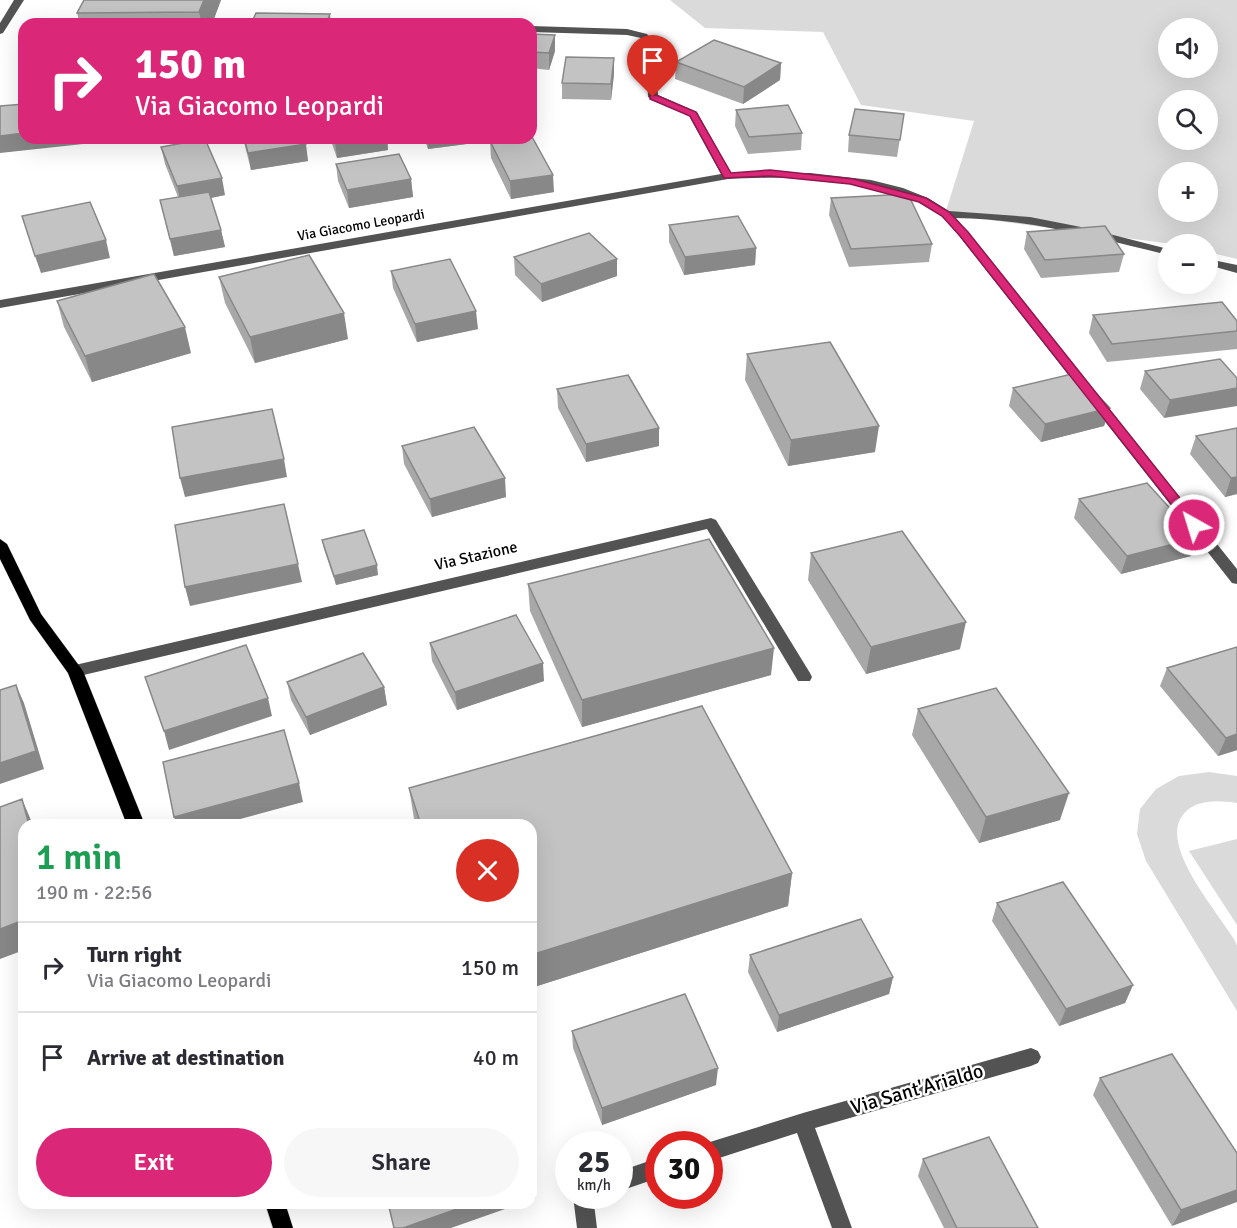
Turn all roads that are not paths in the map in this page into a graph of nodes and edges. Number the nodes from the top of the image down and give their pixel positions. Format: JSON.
{"nodes":[{"id":1,"x":19,"y":0,"type":"edge"},
{"id":2,"x":537,"y":29,"type":"edge"},
{"id":3,"x":0,"y":31,"type":"edge"},
{"id":4,"x":728,"y":176,"type":"junction"},
{"id":5,"x":945,"y":214,"type":"junction"},
{"id":6,"x":1158,"y":249,"type":"edge"},
{"id":7,"x":1218,"y":264,"type":"edge"},
{"id":8,"x":1237,"y":269,"type":"edge"},
{"id":9,"x":0,"y":304,"type":"edge"},
{"id":10,"x":0,"y":544,"type":"edge"},
{"id":11,"x":1237,"y":579,"type":"edge"},
{"id":12,"x":75,"y":671,"type":"junction"},
{"id":13,"x":804,"y":677,"type":"dead end"},
{"id":14,"x":134,"y":819,"type":"edge"},
{"id":15,"x":1031,"y":1057,"type":"dead end"},
{"id":16,"x":803,"y":1122,"type":"junction"},
{"id":17,"x":723,"y":1148,"type":"edge"},
{"id":18,"x":277,"y":1209,"type":"edge"},
{"id":19,"x":585,"y":1209,"type":"edge"},
{"id":20,"x":283,"y":1228,"type":"edge"},
{"id":21,"x":587,"y":1228,"type":"edge"},
{"id":22,"x":842,"y":1228,"type":"edge"}],
"edges":[{"from":1,"to":3,"type":"street"},
{"from":2,"to":4,"type":"street"},
{"from":4,"to":5,"type":"street","name":"Via Giacomo Leopardi"},
{"from":4,"to":9,"type":"street","name":"Via Giacomo Leopardi"},
{"from":5,"to":6,"type":"street"},
{"from":5,"to":11,"type":"street","name":"Via Giacomo Leopardi"},
{"from":7,"to":8,"type":"street"},
{"from":10,"to":12,"type":"main road"},
{"from":12,"to":13,"type":"street","name":"Via Stazione"},
{"from":12,"to":14,"type":"main road"},
{"from":15,"to":16,"type":"street","name":"Via Sant'Arialdo"},
{"from":16,"to":17,"type":"street","name":"Via Sant'Arialdo"},
{"from":16,"to":22,"type":"street"},
{"from":18,"to":20,"type":"main road"},
{"from":19,"to":21,"type":"street"}]}
